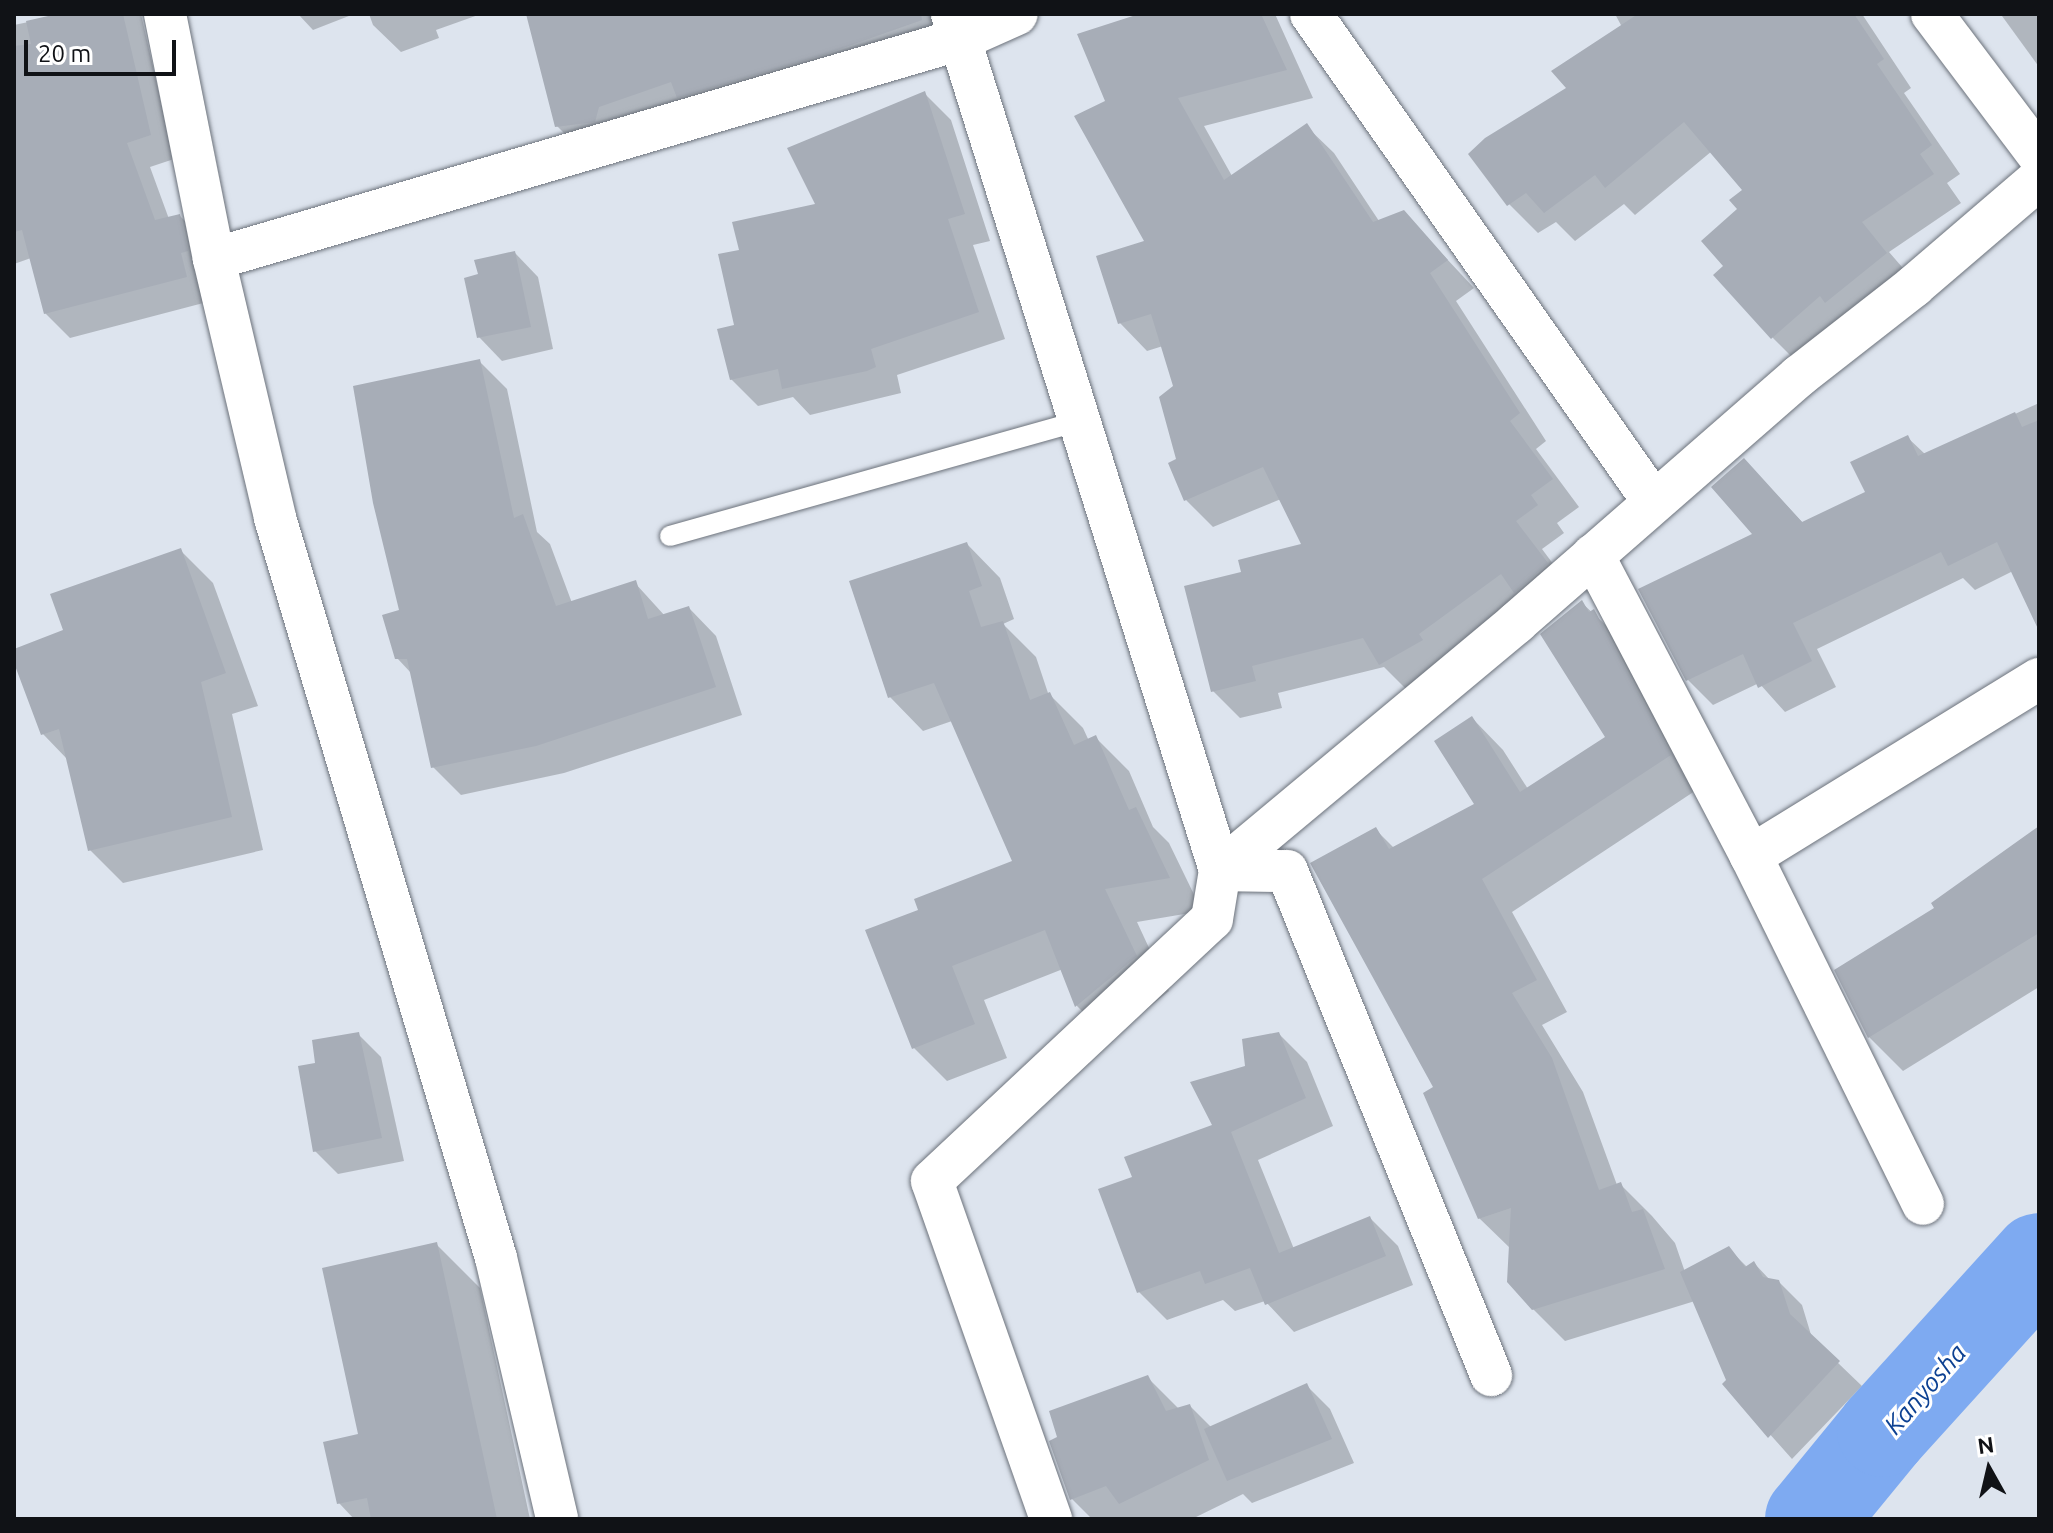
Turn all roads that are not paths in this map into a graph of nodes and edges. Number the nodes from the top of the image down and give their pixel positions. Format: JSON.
{"nodes":[{"id":1,"x":165,"y":14,"type":"edge"},
{"id":2,"x":1017,"y":14,"type":"edge"},
{"id":3,"x":1311,"y":14,"type":"edge"},
{"id":4,"x":1932,"y":14,"type":"edge"},
{"id":5,"x":956,"y":27,"type":"edge"},
{"id":6,"x":2039,"y":156,"type":"edge"},
{"id":7,"x":2039,"y":179,"type":"edge"},
{"id":8,"x":214,"y":259,"type":"junction"},
{"id":9,"x":1080,"y":421,"type":"junction"},
{"id":10,"x":1653,"y":501,"type":"junction"},
{"id":11,"x":670,"y":536,"type":"dead end"},
{"id":12,"x":1593,"y":555,"type":"junction"},
{"id":13,"x":2039,"y":679,"type":"edge"},
{"id":14,"x":1751,"y":856,"type":"junction"},
{"id":15,"x":1220,"y":870,"type":"junction"},
{"id":16,"x":1923,"y":1204,"type":"dead end"},
{"id":17,"x":1491,"y":1375,"type":"dead end"},
{"id":18,"x":557,"y":1519,"type":"edge"},
{"id":19,"x":1051,"y":1519,"type":"edge"}],
"edges":[{"from":1,"to":8,"type":"street"},
{"from":2,"to":5,"type":"street"},
{"from":3,"to":10,"type":"street"},
{"from":4,"to":6,"type":"street"},
{"from":5,"to":8,"type":"street"},
{"from":5,"to":9,"type":"street"},
{"from":7,"to":10,"type":"street"},
{"from":8,"to":18,"type":"street"},
{"from":9,"to":11,"type":"lane"},
{"from":9,"to":15,"type":"street"},
{"from":10,"to":12,"type":"street"},
{"from":12,"to":14,"type":"street"},
{"from":12,"to":15,"type":"street"},
{"from":13,"to":14,"type":"street"},
{"from":14,"to":16,"type":"street"},
{"from":15,"to":17,"type":"street"},
{"from":15,"to":19,"type":"street"}]}
